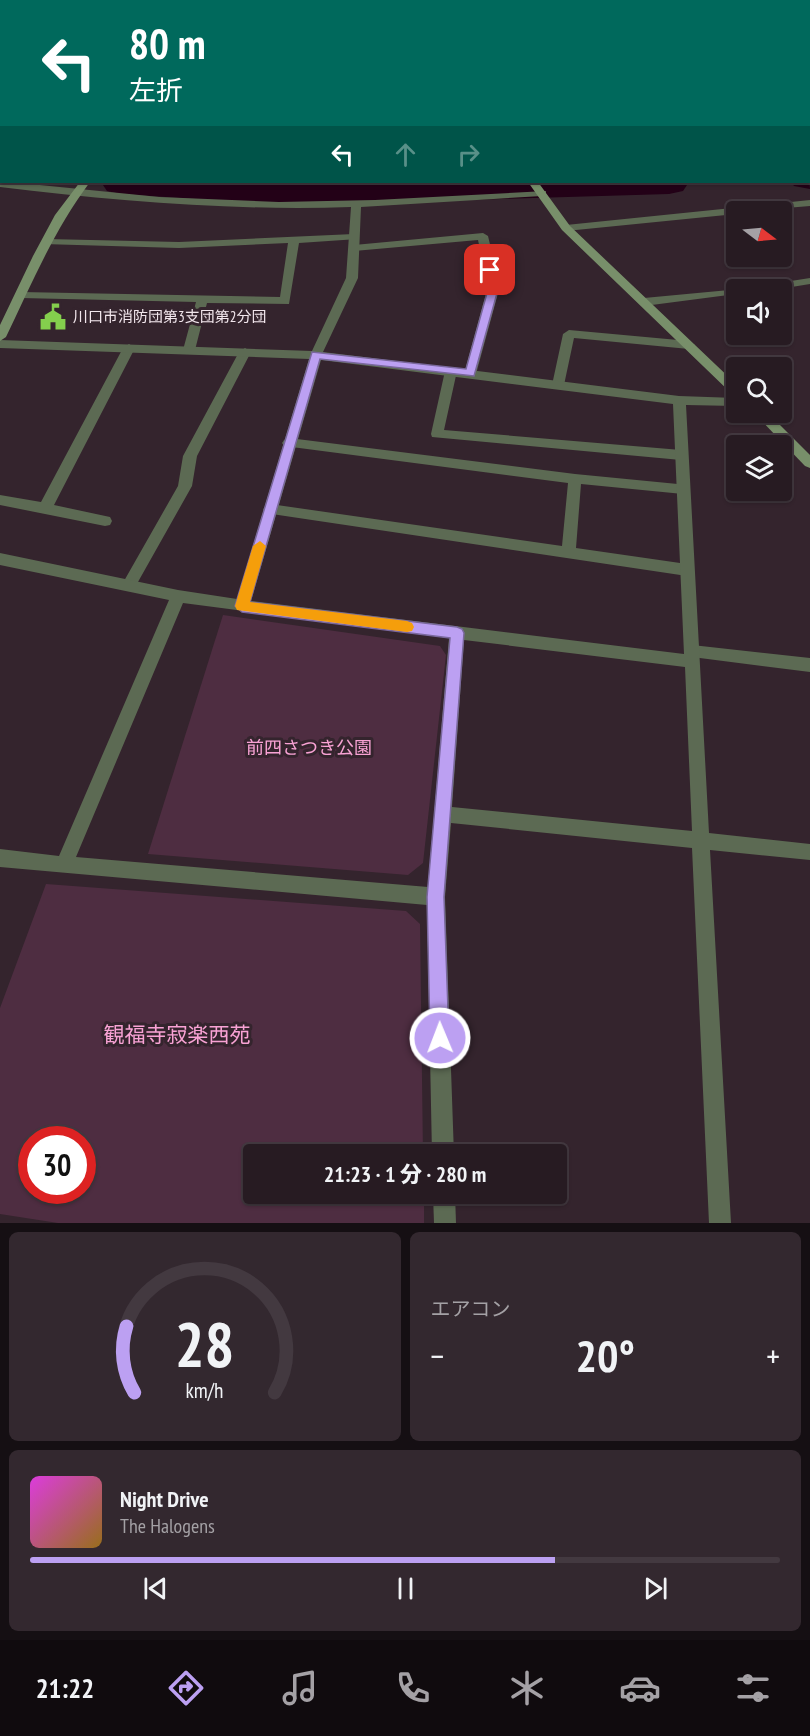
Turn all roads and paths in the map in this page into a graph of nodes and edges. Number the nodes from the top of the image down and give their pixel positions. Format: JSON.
{"nodes":[{"id":1,"x":0,"y":184,"type":"edge"},
{"id":2,"x":80,"y":187,"type":"edge"},
{"id":3,"x":538,"y":188,"type":"edge"},
{"id":4,"x":810,"y":202,"type":"edge"},
{"id":5,"x":356,"y":204,"type":"junction"},
{"id":6,"x":566,"y":228,"type":"junction"},
{"id":7,"x":294,"y":240,"type":"junction"},
{"id":8,"x":47,"y":242,"type":"junction"},
{"id":9,"x":354,"y":243,"type":"junction"},
{"id":10,"x":810,"y":281,"type":"edge"},
{"id":11,"x":792,"y":283,"type":"edge"},
{"id":12,"x":726,"y":292,"type":"edge"},
{"id":13,"x":21,"y":295,"type":"junction"},
{"id":14,"x":202,"y":300,"type":"junction"},
{"id":15,"x":644,"y":302,"type":"junction"},
{"id":16,"x":0,"y":337,"type":"edge"},
{"id":17,"x":0,"y":344,"type":"edge"},
{"id":18,"x":689,"y":345,"type":"junction"},
{"id":19,"x":129,"y":348,"type":"junction"},
{"id":20,"x":189,"y":350,"type":"junction"},
{"id":21,"x":245,"y":352,"type":"junction"},
{"id":22,"x":316,"y":355,"type":"junction"},
{"id":23,"x":451,"y":371,"type":"junction"},
{"id":24,"x":470,"y":374,"type":"junction"},
{"id":25,"x":726,"y":381,"type":"edge"},
{"id":26,"x":558,"y":385,"type":"junction"},
{"id":27,"x":679,"y":400,"type":"junction"},
{"id":28,"x":726,"y":402,"type":"edge"},
{"id":29,"x":770,"y":423,"type":"edge"},
{"id":30,"x":289,"y":443,"type":"junction"},
{"id":31,"x":681,"y":455,"type":"junction"},
{"id":32,"x":810,"y":463,"type":"edge"},
{"id":33,"x":575,"y":479,"type":"junction"},
{"id":34,"x":683,"y":489,"type":"junction"},
{"id":35,"x":0,"y":500,"type":"edge"},
{"id":36,"x":45,"y":508,"type":"junction"},
{"id":37,"x":270,"y":509,"type":"junction"},
{"id":38,"x":105,"y":521,"type":"dead end"},
{"id":39,"x":569,"y":552,"type":"junction"},
{"id":40,"x":0,"y":559,"type":"edge"},
{"id":41,"x":687,"y":570,"type":"junction"},
{"id":42,"x":129,"y":585,"type":"junction"},
{"id":43,"x":178,"y":596,"type":"junction"},
{"id":44,"x":242,"y":606,"type":"junction"},
{"id":45,"x":457,"y":633,"type":"junction"},
{"id":46,"x":692,"y":656,"type":"junction"},
{"id":47,"x":810,"y":665,"type":"edge"},
{"id":48,"x":442,"y":814,"type":"junction"},
{"id":49,"x":700,"y":841,"type":"junction"},
{"id":50,"x":810,"y":852,"type":"edge"},
{"id":51,"x":0,"y":858,"type":"edge"},
{"id":52,"x":64,"y":866,"type":"junction"},
{"id":53,"x":436,"y":897,"type":"junction"},
{"id":54,"x":443,"y":1144,"type":"edge"},
{"id":55,"x":444,"y":1204,"type":"edge"},
{"id":56,"x":445,"y":1223,"type":"edge"},
{"id":57,"x":720,"y":1223,"type":"edge"}],
"edges":[{"from":1,"to":2,"type":"street"},
{"from":2,"to":5,"type":"street"},
{"from":2,"to":8,"type":"street"},
{"from":3,"to":5,"type":"street"},
{"from":3,"to":6,"type":"street"},
{"from":4,"to":6,"type":"street"},
{"from":5,"to":9,"type":"street"},
{"from":6,"to":15,"type":"street"},
{"from":7,"to":8,"type":"street"},
{"from":7,"to":9,"type":"street"},
{"from":7,"to":14,"type":"street"},
{"from":8,"to":13,"type":"street"},
{"from":9,"to":22,"type":"street"},
{"from":9,"to":24,"type":"street"},
{"from":10,"to":11,"type":"street"},
{"from":12,"to":15,"type":"street"},
{"from":13,"to":14,"type":"street"},
{"from":13,"to":16,"type":"street"},
{"from":14,"to":20,"type":"street"},
{"from":15,"to":18,"type":"street"},
{"from":17,"to":19,"type":"street"},
{"from":18,"to":25,"type":"street"},
{"from":18,"to":26,"type":"street"},
{"from":19,"to":20,"type":"street"},
{"from":19,"to":36,"type":"street"},
{"from":20,"to":21,"type":"street"},
{"from":21,"to":22,"type":"street"},
{"from":21,"to":42,"type":"street"},
{"from":22,"to":23,"type":"street"},
{"from":22,"to":30,"type":"street"},
{"from":23,"to":24,"type":"street"},
{"from":23,"to":31,"type":"street"},
{"from":24,"to":26,"type":"street"},
{"from":26,"to":27,"type":"street"},
{"from":27,"to":28,"type":"street"},
{"from":27,"to":31,"type":"street"},
{"from":29,"to":32,"type":"street"},
{"from":30,"to":33,"type":"street"},
{"from":30,"to":37,"type":"street"},
{"from":31,"to":34,"type":"street"},
{"from":33,"to":34,"type":"street"},
{"from":33,"to":39,"type":"street"},
{"from":34,"to":41,"type":"street"},
{"from":35,"to":36,"type":"street"},
{"from":36,"to":38,"type":"street"},
{"from":37,"to":39,"type":"street"},
{"from":37,"to":44,"type":"street"},
{"from":39,"to":41,"type":"street"},
{"from":40,"to":42,"type":"street"},
{"from":41,"to":46,"type":"street"},
{"from":42,"to":43,"type":"street"},
{"from":43,"to":44,"type":"street"},
{"from":43,"to":52,"type":"street"},
{"from":44,"to":45,"type":"street"},
{"from":45,"to":46,"type":"street"},
{"from":45,"to":48,"type":"street"},
{"from":46,"to":47,"type":"street"},
{"from":46,"to":49,"type":"street"},
{"from":48,"to":49,"type":"street"},
{"from":48,"to":53,"type":"street"},
{"from":49,"to":50,"type":"street"},
{"from":49,"to":57,"type":"street"},
{"from":51,"to":52,"type":"street"},
{"from":52,"to":53,"type":"street"},
{"from":53,"to":54,"type":"street"},
{"from":55,"to":56,"type":"street"}]}
